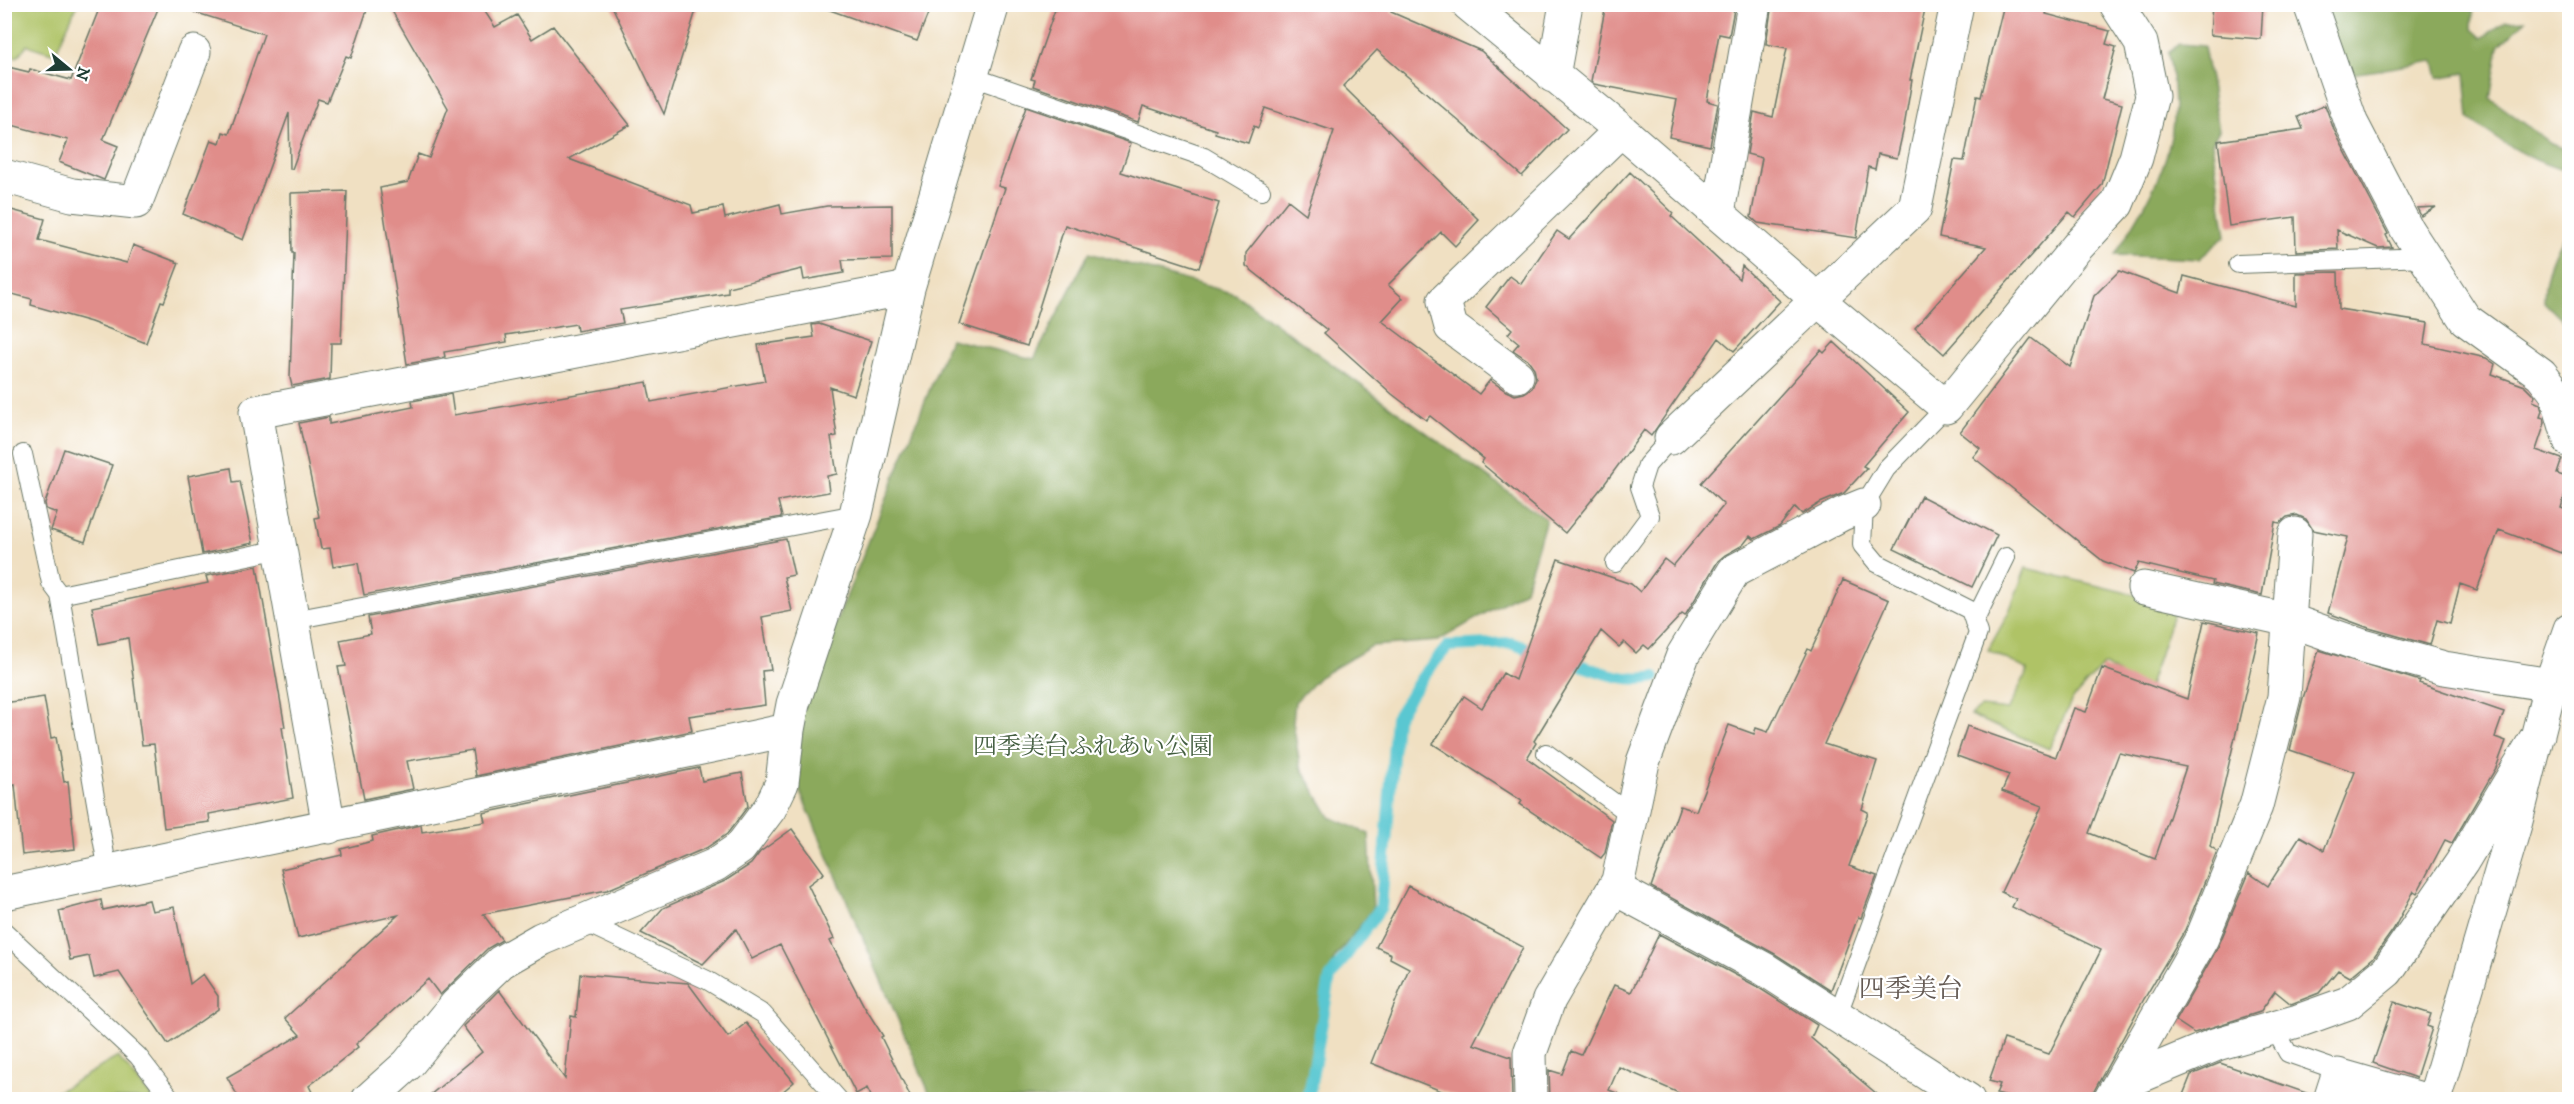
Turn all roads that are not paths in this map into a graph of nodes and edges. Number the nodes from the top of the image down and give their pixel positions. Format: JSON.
{"nodes":[{"id":1,"x":993,"y":4,"type":"edge"},
{"id":2,"x":1468,"y":4,"type":"edge"},
{"id":3,"x":1566,"y":4,"type":"edge"},
{"id":4,"x":1754,"y":4,"type":"edge"},
{"id":5,"x":1957,"y":4,"type":"edge"},
{"id":6,"x":2116,"y":4,"type":"edge"},
{"id":7,"x":2310,"y":4,"type":"edge"},
{"id":8,"x":194,"y":52,"type":"dead end"},
{"id":9,"x":970,"y":76,"type":"junction"},
{"id":10,"x":1553,"y":76,"type":"junction"},
{"id":11,"x":1621,"y":130,"type":"junction"},
{"id":12,"x":4,"y":176,"type":"edge"},
{"id":13,"x":1261,"y":191,"type":"dead end"},
{"id":14,"x":1718,"y":213,"type":"junction"},
{"id":15,"x":2426,"y":258,"type":"junction"},
{"id":16,"x":2238,"y":264,"type":"dead end"},
{"id":17,"x":908,"y":288,"type":"junction"},
{"id":18,"x":1819,"y":301,"type":"junction"},
{"id":19,"x":1517,"y":376,"type":"dead end"},
{"id":20,"x":1946,"y":407,"type":"junction"},
{"id":21,"x":1671,"y":438,"type":"joint"},
{"id":22,"x":2570,"y":441,"type":"edge"},
{"id":23,"x":23,"y":454,"type":"dead end"},
{"id":24,"x":1864,"y":505,"type":"junction"},
{"id":25,"x":856,"y":514,"type":"junction"},
{"id":26,"x":2295,"y":534,"type":"dead end"},
{"id":27,"x":280,"y":549,"type":"junction"},
{"id":28,"x":2007,"y":556,"type":"dead end"},
{"id":29,"x":1615,"y":563,"type":"dead end"},
{"id":30,"x":2144,"y":588,"type":"dead end"},
{"id":31,"x":60,"y":595,"type":"junction"},
{"id":32,"x":293,"y":620,"type":"junction"},
{"id":33,"x":2289,"y":620,"type":"junction"},
{"id":34,"x":1974,"y":622,"type":"junction"},
{"id":35,"x":2570,"y":629,"type":"edge"},
{"id":36,"x":2560,"y":687,"type":"edge"},
{"id":37,"x":797,"y":715,"type":"junction"},
{"id":38,"x":2538,"y":735,"type":"junction"},
{"id":39,"x":1546,"y":753,"type":"dead end"},
{"id":40,"x":1631,"y":815,"type":"junction"},
{"id":41,"x":329,"y":827,"type":"junction"},
{"id":42,"x":108,"y":872,"type":"junction"},
{"id":43,"x":1614,"y":888,"type":"junction"},
{"id":44,"x":4,"y":893,"type":"edge"},
{"id":45,"x":584,"y":922,"type":"junction"},
{"id":46,"x":4,"y":931,"type":"edge"},
{"id":47,"x":1838,"y":1014,"type":"junction"},
{"id":48,"x":2274,"y":1028,"type":"junction"},
{"id":49,"x":2334,"y":1088,"type":"edge"},
{"id":50,"x":172,"y":1100,"type":"edge"},
{"id":51,"x":368,"y":1100,"type":"edge"},
{"id":52,"x":839,"y":1100,"type":"edge"},
{"id":53,"x":1531,"y":1100,"type":"edge"},
{"id":54,"x":1968,"y":1100,"type":"edge"},
{"id":55,"x":2110,"y":1100,"type":"edge"},
{"id":56,"x":2425,"y":1100,"type":"edge"},
{"id":57,"x":2434,"y":1100,"type":"edge"}],
"edges":[{"from":1,"to":9,"type":"street"},
{"from":2,"to":10,"type":"street"},
{"from":3,"to":10,"type":"street"},
{"from":4,"to":14,"type":"street"},
{"from":5,"to":18,"type":"street"},
{"from":6,"to":20,"type":"street"},
{"from":7,"to":15,"type":"street"},
{"from":8,"to":12,"type":"street"},
{"from":9,"to":13,"type":"lane"},
{"from":9,"to":17,"type":"street"},
{"from":10,"to":11,"type":"street"},
{"from":11,"to":14,"type":"street"},
{"from":11,"to":19,"type":"street"},
{"from":14,"to":18,"type":"street"},
{"from":15,"to":16,"type":"lane"},
{"from":15,"to":22,"type":"street"},
{"from":17,"to":25,"type":"street"},
{"from":17,"to":27,"type":"street"},
{"from":18,"to":20,"type":"street"},
{"from":18,"to":21,"type":"street"},
{"from":20,"to":24,"type":"lane"},
{"from":21,"to":29,"type":"lane"},
{"from":23,"to":31,"type":"lane"},
{"from":24,"to":34,"type":"lane"},
{"from":24,"to":40,"type":"street"},
{"from":25,"to":32,"type":"lane"},
{"from":25,"to":37,"type":"street"},
{"from":26,"to":33,"type":"street"},
{"from":27,"to":31,"type":"lane"},
{"from":27,"to":32,"type":"street"},
{"from":28,"to":34,"type":"lane"},
{"from":30,"to":33,"type":"street"},
{"from":31,"to":42,"type":"lane"},
{"from":32,"to":41,"type":"street"},
{"from":33,"to":36,"type":"street"},
{"from":33,"to":55,"type":"street"},
{"from":34,"to":47,"type":"lane"},
{"from":35,"to":36,"type":"street"},
{"from":36,"to":38,"type":"street"},
{"from":37,"to":41,"type":"street"},
{"from":37,"to":45,"type":"street"},
{"from":38,"to":48,"type":"street"},
{"from":38,"to":57,"type":"street"},
{"from":39,"to":40,"type":"lane"},
{"from":40,"to":43,"type":"street"},
{"from":41,"to":42,"type":"street"},
{"from":42,"to":44,"type":"street"},
{"from":43,"to":47,"type":"street"},
{"from":43,"to":53,"type":"street"},
{"from":45,"to":51,"type":"street"},
{"from":45,"to":52,"type":"lane"},
{"from":46,"to":50,"type":"lane"},
{"from":47,"to":54,"type":"street"},
{"from":48,"to":49,"type":"lane"},
{"from":48,"to":55,"type":"street"},
{"from":49,"to":56,"type":"street"}]}
